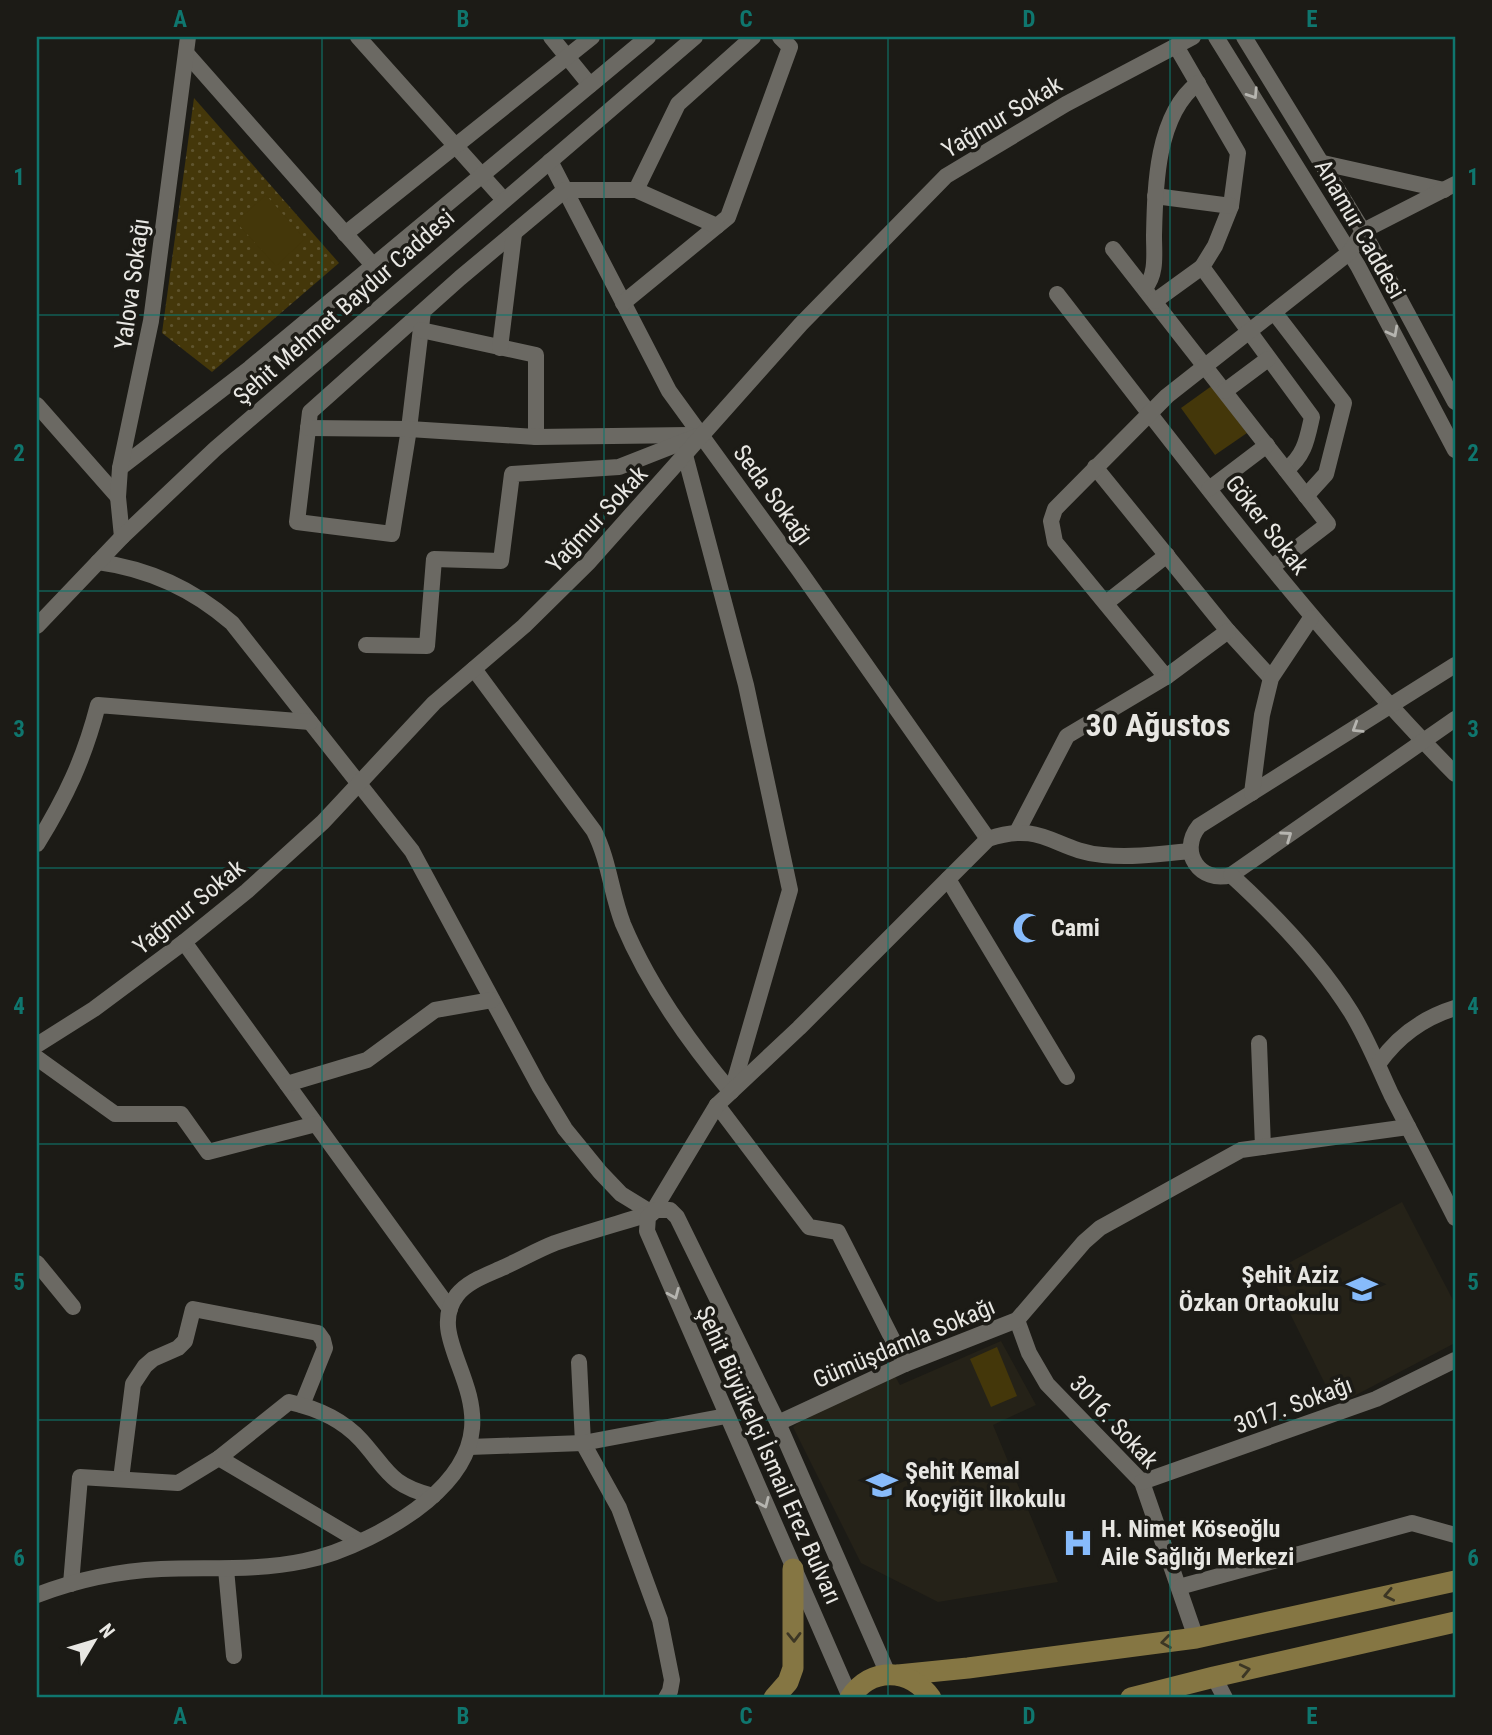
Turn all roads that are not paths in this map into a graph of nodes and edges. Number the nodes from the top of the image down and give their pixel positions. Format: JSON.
{"nodes":[{"id":1,"x":358,"y":37,"type":"edge"},
{"id":2,"x":551,"y":37,"type":"edge"},
{"id":3,"x":592,"y":37,"type":"edge"},
{"id":4,"x":648,"y":37,"type":"edge"},
{"id":5,"x":695,"y":37,"type":"edge"},
{"id":6,"x":753,"y":37,"type":"edge"},
{"id":7,"x":780,"y":37,"type":"edge"},
{"id":8,"x":1194,"y":37,"type":"edge"},
{"id":9,"x":1216,"y":37,"type":"edge"},
{"id":10,"x":1244,"y":37,"type":"edge"},
{"id":11,"x":187,"y":45,"type":"edge"},
{"id":12,"x":1176,"y":46,"type":"junction"},
{"id":13,"x":567,"y":57,"type":"junction"},
{"id":14,"x":1198,"y":83,"type":"junction"},
{"id":15,"x":590,"y":85,"type":"junction"},
{"id":16,"x":455,"y":146,"type":"junction"},
{"id":17,"x":550,"y":160,"type":"junction"},
{"id":18,"x":1323,"y":163,"type":"junction"},
{"id":19,"x":482,"y":174,"type":"junction"},
{"id":20,"x":1450,"y":187,"type":"edge"},
{"id":21,"x":636,"y":190,"type":"junction"},
{"id":22,"x":565,"y":191,"type":"junction"},
{"id":23,"x":1155,"y":195,"type":"junction"},
{"id":24,"x":504,"y":200,"type":"junction"},
{"id":25,"x":1231,"y":206,"type":"junction"},
{"id":26,"x":717,"y":226,"type":"junction"},
{"id":27,"x":1363,"y":231,"type":"junction"},
{"id":28,"x":514,"y":233,"type":"junction"},
{"id":29,"x":345,"y":234,"type":"junction"},
{"id":30,"x":1113,"y":248,"type":"dead end"},
{"id":31,"x":1350,"y":252,"type":"junction"},
{"id":32,"x":372,"y":264,"type":"junction"},
{"id":33,"x":1202,"y":267,"type":"junction"},
{"id":34,"x":1057,"y":293,"type":"dead end"},
{"id":35,"x":1150,"y":295,"type":"junction"},
{"id":36,"x":624,"y":303,"type":"junction"},
{"id":37,"x":423,"y":312,"type":"junction"},
{"id":38,"x":1274,"y":312,"type":"junction"},
{"id":39,"x":421,"y":330,"type":"junction"},
{"id":40,"x":1248,"y":332,"type":"junction"},
{"id":41,"x":500,"y":348,"type":"junction"},
{"id":42,"x":1268,"y":359,"type":"junction"},
{"id":43,"x":1206,"y":366,"type":"junction"},
{"id":44,"x":1225,"y":391,"type":"junction"},
{"id":45,"x":1455,"y":402,"type":"edge"},
{"id":46,"x":37,"y":405,"type":"edge"},
{"id":47,"x":1149,"y":413,"type":"junction"},
{"id":48,"x":308,"y":428,"type":"junction"},
{"id":49,"x":409,"y":429,"type":"junction"},
{"id":50,"x":701,"y":435,"type":"junction"},
{"id":51,"x":536,"y":437,"type":"junction"},
{"id":52,"x":1267,"y":445,"type":"junction"},
{"id":53,"x":1455,"y":450,"type":"edge"},
{"id":54,"x":685,"y":455,"type":"junction"},
{"id":55,"x":1095,"y":467,"type":"junction"},
{"id":56,"x":120,"y":468,"type":"junction"},
{"id":57,"x":1286,"y":470,"type":"junction"},
{"id":58,"x":1209,"y":489,"type":"junction"},
{"id":59,"x":1306,"y":496,"type":"junction"},
{"id":60,"x":118,"y":497,"type":"junction"},
{"id":61,"x":122,"y":537,"type":"junction"},
{"id":62,"x":1167,"y":555,"type":"junction"},
{"id":63,"x":98,"y":562,"type":"junction"},
{"id":64,"x":1272,"y":568,"type":"junction"},
{"id":65,"x":1106,"y":603,"type":"junction"},
{"id":66,"x":1311,"y":618,"type":"junction"},
{"id":67,"x":37,"y":626,"type":"edge"},
{"id":68,"x":1228,"y":631,"type":"junction"},
{"id":69,"x":366,"y":645,"type":"dead end"},
{"id":70,"x":1455,"y":665,"type":"edge"},
{"id":71,"x":474,"y":669,"type":"junction"},
{"id":72,"x":1166,"y":677,"type":"junction"},
{"id":73,"x":1270,"y":678,"type":"junction"},
{"id":74,"x":1390,"y":707,"type":"junction"},
{"id":75,"x":1455,"y":719,"type":"edge"},
{"id":76,"x":310,"y":722,"type":"junction"},
{"id":77,"x":1423,"y":742,"type":"junction"},
{"id":78,"x":1455,"y":774,"type":"edge"},
{"id":79,"x":360,"y":785,"type":"junction"},
{"id":80,"x":1252,"y":793,"type":"junction"},
{"id":81,"x":1017,"y":832,"type":"junction"},
{"id":82,"x":988,"y":839,"type":"junction"},
{"id":83,"x":37,"y":844,"type":"edge"},
{"id":84,"x":1190,"y":851,"type":"junction"},
{"id":85,"x":1231,"y":875,"type":"junction"},
{"id":86,"x":948,"y":879,"type":"junction"},
{"id":87,"x":184,"y":942,"type":"junction"},
{"id":88,"x":492,"y":1000,"type":"junction"},
{"id":89,"x":1453,"y":1013,"type":"edge"},
{"id":90,"x":1259,"y":1043,"type":"dead end"},
{"id":91,"x":37,"y":1045,"type":"edge"},
{"id":92,"x":37,"y":1058,"type":"edge"},
{"id":93,"x":1379,"y":1063,"type":"junction"},
{"id":94,"x":1068,"y":1077,"type":"dead end"},
{"id":95,"x":287,"y":1084,"type":"junction"},
{"id":96,"x":731,"y":1092,"type":"junction"},
{"id":97,"x":718,"y":1105,"type":"junction"},
{"id":98,"x":316,"y":1124,"type":"junction"},
{"id":99,"x":1408,"y":1127,"type":"junction"},
{"id":100,"x":1263,"y":1146,"type":"junction"},
{"id":101,"x":652,"y":1213,"type":"junction"},
{"id":102,"x":1455,"y":1218,"type":"edge"},
{"id":103,"x":37,"y":1263,"type":"edge"},
{"id":104,"x":73,"y":1307,"type":"dead end"},
{"id":105,"x":450,"y":1309,"type":"junction"},
{"id":106,"x":1017,"y":1320,"type":"junction"},
{"id":107,"x":1455,"y":1360,"type":"edge"},
{"id":108,"x":579,"y":1362,"type":"dead end"},
{"id":109,"x":905,"y":1364,"type":"junction"},
{"id":110,"x":302,"y":1405,"type":"junction"},
{"id":111,"x":726,"y":1416,"type":"junction"},
{"id":112,"x":778,"y":1423,"type":"junction"},
{"id":113,"x":583,"y":1443,"type":"junction"},
{"id":114,"x":469,"y":1447,"type":"junction"},
{"id":115,"x":219,"y":1458,"type":"junction"},
{"id":116,"x":121,"y":1479,"type":"junction"},
{"id":117,"x":1142,"y":1482,"type":"junction"},
{"id":118,"x":433,"y":1496,"type":"junction"},
{"id":119,"x":1455,"y":1535,"type":"edge"},
{"id":120,"x":359,"y":1541,"type":"junction"},
{"id":121,"x":226,"y":1569,"type":"junction"},
{"id":122,"x":793,"y":1569,"type":"junction"},
{"id":123,"x":1455,"y":1581,"type":"edge"},
{"id":124,"x":71,"y":1584,"type":"junction"},
{"id":125,"x":1179,"y":1587,"type":"junction"},
{"id":126,"x":37,"y":1595,"type":"edge"},
{"id":127,"x":1455,"y":1622,"type":"edge"},
{"id":128,"x":1196,"y":1638,"type":"junction"},
{"id":129,"x":234,"y":1656,"type":"dead end"},
{"id":130,"x":893,"y":1674,"type":"junction"},
{"id":131,"x":1214,"y":1677,"type":"junction"},
{"id":132,"x":666,"y":1698,"type":"edge"},
{"id":133,"x":774,"y":1698,"type":"edge"},
{"id":134,"x":850,"y":1698,"type":"edge"},
{"id":135,"x":932,"y":1698,"type":"edge"},
{"id":136,"x":1131,"y":1698,"type":"edge"},
{"id":137,"x":1225,"y":1698,"type":"edge"}],
"edges":[{"from":1,"to":16,"type":"street"},
{"from":2,"to":13,"type":"street"},
{"from":3,"to":13,"type":"street"},
{"from":4,"to":15,"type":"street"},
{"from":5,"to":17,"type":"street","name":"Şehit Mehmet Baydur Caddesi"},
{"from":6,"to":21,"type":"street"},
{"from":7,"to":26,"type":"street"},
{"from":8,"to":12,"type":"street","name":"Yağmur Sokak"},
{"from":9,"to":31,"type":"street","name":"Anamur Caddesi","one_way":true},
{"from":10,"to":18,"type":"street","name":"Anamur Caddesi"},
{"from":11,"to":29,"type":"street"},
{"from":11,"to":56,"type":"street","name":"Yalova Sokağı"},
{"from":12,"to":14,"type":"street"},
{"from":12,"to":50,"type":"street","name":"Yağmur Sokak"},
{"from":13,"to":15,"type":"street"},
{"from":13,"to":16,"type":"street"},
{"from":14,"to":23,"type":"street"},
{"from":14,"to":25,"type":"street"},
{"from":15,"to":19,"type":"street"},
{"from":16,"to":19,"type":"street"},
{"from":16,"to":29,"type":"street"},
{"from":17,"to":22,"type":"street","name":"Seda Sokağı"},
{"from":17,"to":24,"type":"street","name":"Şehit Mehmet Baydur Caddesi"},
{"from":18,"to":20,"type":"street"},
{"from":18,"to":27,"type":"street","name":"Anamur Caddesi"},
{"from":19,"to":24,"type":"street"},
{"from":19,"to":32,"type":"street"},
{"from":20,"to":27,"type":"street"},
{"from":21,"to":22,"type":"street"},
{"from":21,"to":26,"type":"street"},
{"from":22,"to":28,"type":"street"},
{"from":22,"to":36,"type":"street","name":"Seda Sokağı"},
{"from":23,"to":25,"type":"street"},
{"from":23,"to":35,"type":"street"},
{"from":24,"to":61,"type":"street","name":"Şehit Mehmet Baydur Caddesi"},
{"from":25,"to":33,"type":"street"},
{"from":26,"to":36,"type":"street"},
{"from":27,"to":31,"type":"street"},
{"from":27,"to":45,"type":"street","name":"Anamur Caddesi"},
{"from":28,"to":37,"type":"street"},
{"from":28,"to":41,"type":"street"},
{"from":29,"to":32,"type":"street"},
{"from":30,"to":35,"type":"street"},
{"from":31,"to":38,"type":"street"},
{"from":31,"to":53,"type":"street","name":"Anamur Caddesi","one_way":true},
{"from":32,"to":56,"type":"street"},
{"from":33,"to":35,"type":"street"},
{"from":33,"to":40,"type":"street"},
{"from":34,"to":47,"type":"street","name":"Göker Sokak"},
{"from":35,"to":43,"type":"street"},
{"from":36,"to":50,"type":"street","name":"Seda Sokağı"},
{"from":37,"to":39,"type":"street"},
{"from":37,"to":48,"type":"street"},
{"from":38,"to":40,"type":"street"},
{"from":38,"to":59,"type":"street"},
{"from":39,"to":41,"type":"street"},
{"from":39,"to":49,"type":"street"},
{"from":40,"to":42,"type":"street"},
{"from":40,"to":43,"type":"street"},
{"from":41,"to":51,"type":"street"},
{"from":42,"to":44,"type":"street"},
{"from":42,"to":57,"type":"street"},
{"from":43,"to":44,"type":"street"},
{"from":43,"to":47,"type":"street"},
{"from":44,"to":52,"type":"street"},
{"from":46,"to":60,"type":"street"},
{"from":47,"to":55,"type":"street"},
{"from":47,"to":58,"type":"street","name":"Göker Sokak"},
{"from":48,"to":49,"type":"street"},
{"from":48,"to":49,"type":"street"},
{"from":49,"to":51,"type":"street"},
{"from":50,"to":51,"type":"street"},
{"from":50,"to":54,"type":"street","name":"Yağmur Sokak"},
{"from":50,"to":69,"type":"street"},
{"from":50,"to":82,"type":"street","name":"Seda Sokağı"},
{"from":52,"to":57,"type":"street"},
{"from":52,"to":58,"type":"street"},
{"from":54,"to":71,"type":"street","name":"Yağmur Sokak"},
{"from":54,"to":96,"type":"street"},
{"from":55,"to":62,"type":"street"},
{"from":55,"to":65,"type":"street"},
{"from":56,"to":60,"type":"street","name":"Yalova Sokağı"},
{"from":57,"to":59,"type":"street"},
{"from":58,"to":64,"type":"street","name":"Göker Sokak"},
{"from":59,"to":64,"type":"street"},
{"from":60,"to":61,"type":"street","name":"Yalova Sokağı"},
{"from":61,"to":63,"type":"street","name":"Şehit Mehmet Baydur Caddesi"},
{"from":62,"to":65,"type":"street"},
{"from":62,"to":68,"type":"street"},
{"from":63,"to":67,"type":"street","name":"Şehit Mehmet Baydur Caddesi"},
{"from":63,"to":76,"type":"street"},
{"from":64,"to":66,"type":"street","name":"Göker Sokak"},
{"from":65,"to":72,"type":"street"},
{"from":66,"to":73,"type":"street"},
{"from":66,"to":74,"type":"street","name":"Göker Sokak"},
{"from":68,"to":72,"type":"street"},
{"from":68,"to":73,"type":"street"},
{"from":70,"to":74,"type":"street"},
{"from":71,"to":79,"type":"street","name":"Yağmur Sokak"},
{"from":71,"to":96,"type":"street"},
{"from":72,"to":81,"type":"street"},
{"from":73,"to":80,"type":"street"},
{"from":74,"to":77,"type":"street","name":"Göker Sokak"},
{"from":74,"to":80,"type":"street","one_way":true},
{"from":75,"to":77,"type":"street"},
{"from":76,"to":79,"type":"street"},
{"from":76,"to":83,"type":"street"},
{"from":77,"to":78,"type":"street","name":"Göker Sokak"},
{"from":85,"to":77,"type":"street","one_way":true},
{"from":79,"to":87,"type":"street","name":"Yağmur Sokak"},
{"from":79,"to":88,"type":"street"},
{"from":80,"to":84,"type":"street"},
{"from":81,"to":82,"type":"street"},
{"from":81,"to":84,"type":"street"},
{"from":82,"to":86,"type":"street"},
{"from":84,"to":85,"type":"street"},
{"from":85,"to":93,"type":"street"},
{"from":86,"to":94,"type":"street"},
{"from":86,"to":96,"type":"street"},
{"from":87,"to":91,"type":"street","name":"Yağmur Sokak"},
{"from":87,"to":95,"type":"street"},
{"from":88,"to":95,"type":"street"},
{"from":88,"to":101,"type":"street"},
{"from":89,"to":93,"type":"street"},
{"from":90,"to":100,"type":"street"},
{"from":92,"to":98,"type":"street"},
{"from":93,"to":99,"type":"street"},
{"from":95,"to":98,"type":"street"},
{"from":96,"to":97,"type":"street"},
{"from":97,"to":101,"type":"street"},
{"from":97,"to":109,"type":"street"},
{"from":98,"to":105,"type":"street"},
{"from":99,"to":100,"type":"street","name":"Gümüşdamla Sokağı"},
{"from":99,"to":102,"type":"street"},
{"from":100,"to":106,"type":"street","name":"Gümüşdamla Sokağı"},
{"from":101,"to":105,"type":"street"},
{"from":101,"to":111,"type":"street","name":"Şehit Büyükelçi İsmail Erez Bulvarı","one_way":true},
{"from":101,"to":112,"type":"street","name":"Şehit Büyükelçi İsmail Erez Bulvarı"},
{"from":103,"to":104,"type":"street"},
{"from":105,"to":114,"type":"street"},
{"from":106,"to":109,"type":"street","name":"Gümüşdamla Sokağı"},
{"from":106,"to":117,"type":"street","name":"3016. Sokak"},
{"from":107,"to":117,"type":"street","name":"3017. Sokağı"},
{"from":108,"to":113,"type":"street"},
{"from":109,"to":112,"type":"street","name":"Gümüşdamla Sokağı"},
{"from":110,"to":115,"type":"street"},
{"from":110,"to":116,"type":"street"},
{"from":110,"to":118,"type":"street"},
{"from":111,"to":113,"type":"street"},
{"from":111,"to":122,"type":"street","name":"Şehit Büyükelçi İsmail Erez Bulvarı","one_way":true},
{"from":112,"to":130,"type":"street","name":"Şehit Büyükelçi İsmail Erez Bulvarı"},
{"from":113,"to":114,"type":"street"},
{"from":113,"to":132,"type":"street"},
{"from":114,"to":118,"type":"street"},
{"from":115,"to":116,"type":"street"},
{"from":115,"to":120,"type":"street"},
{"from":116,"to":124,"type":"street"},
{"from":117,"to":125,"type":"street","name":"3016. Sokak"},
{"from":118,"to":120,"type":"street"},
{"from":119,"to":125,"type":"street"},
{"from":120,"to":121,"type":"street"},
{"from":121,"to":124,"type":"street"},
{"from":121,"to":129,"type":"street"},
{"from":122,"to":133,"type":"main road","one_way":true},
{"from":122,"to":134,"type":"street","name":"Şehit Büyükelçi İsmail Erez Bulvarı"},
{"from":123,"to":128,"type":"main road","one_way":true},
{"from":124,"to":126,"type":"street"},
{"from":125,"to":128,"type":"street","name":"3016. Sokak"},
{"from":131,"to":127,"type":"main road","one_way":true},
{"from":128,"to":130,"type":"main road","one_way":true},
{"from":130,"to":134,"type":"main road"},
{"from":130,"to":135,"type":"main road"},
{"from":131,"to":136,"type":"main road"},
{"from":131,"to":137,"type":"street"}]}
